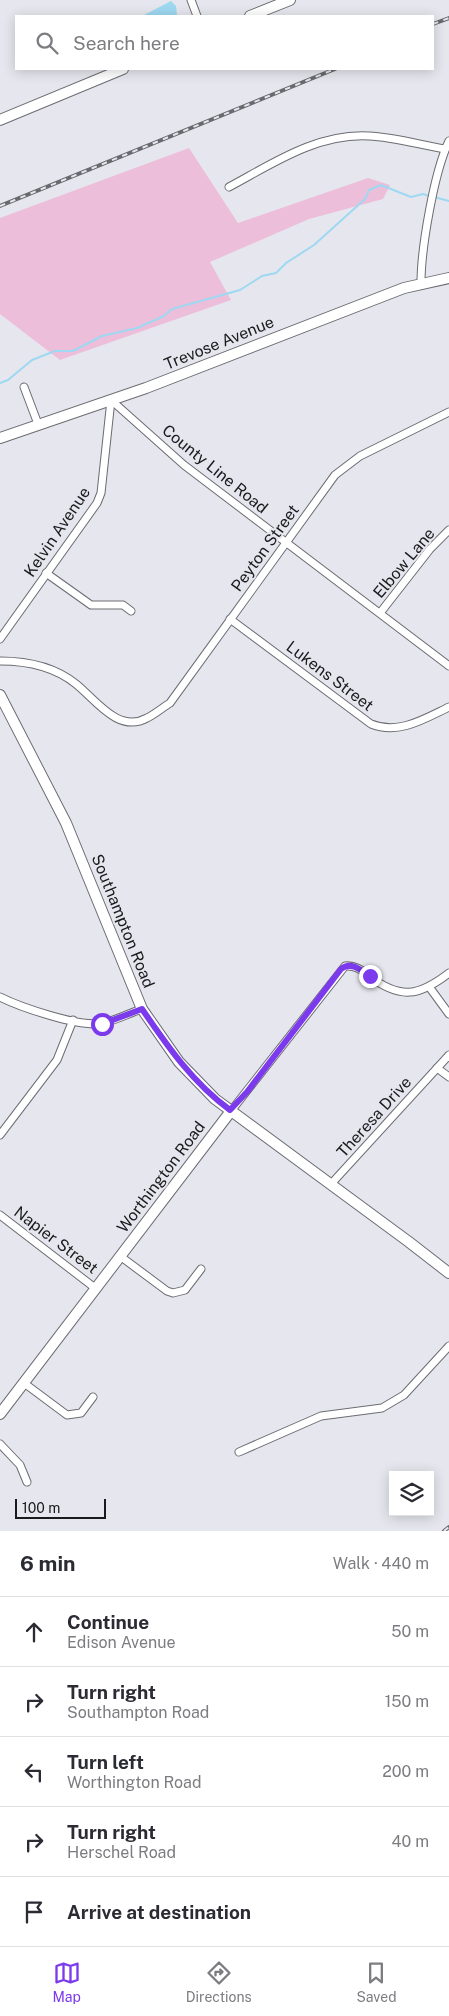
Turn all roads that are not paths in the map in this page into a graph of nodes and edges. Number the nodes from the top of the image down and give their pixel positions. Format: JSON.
{"nodes":[{"id":1,"x":191,"y":0,"type":"edge"},
{"id":2,"x":290,"y":0,"type":"edge"},
{"id":3,"x":197,"y":15,"type":"edge"},
{"id":4,"x":252,"y":15,"type":"edge"},
{"id":5,"x":121,"y":70,"type":"edge"},
{"id":6,"x":0,"y":120,"type":"edge"},
{"id":7,"x":449,"y":141,"type":"edge"},
{"id":8,"x":445,"y":149,"type":"junction"},
{"id":9,"x":229,"y":187,"type":"dead end"},
{"id":10,"x":449,"y":278,"type":"edge"},
{"id":11,"x":421,"y":283,"type":"junction"},
{"id":12,"x":24,"y":387,"type":"dead end"},
{"id":13,"x":111,"y":400,"type":"junction"},
{"id":14,"x":449,"y":412,"type":"edge"},
{"id":15,"x":38,"y":424,"type":"junction"},
{"id":16,"x":0,"y":438,"type":"edge"},
{"id":17,"x":449,"y":530,"type":"edge"},
{"id":18,"x":286,"y":542,"type":"junction"},
{"id":19,"x":46,"y":573,"type":"junction"},
{"id":20,"x":132,"y":611,"type":"dead end"},
{"id":21,"x":380,"y":613,"type":"junction"},
{"id":22,"x":230,"y":619,"type":"junction"},
{"id":23,"x":0,"y":638,"type":"edge"},
{"id":24,"x":0,"y":661,"type":"edge"},
{"id":25,"x":449,"y":666,"type":"edge"},
{"id":26,"x":0,"y":695,"type":"edge"},
{"id":27,"x":449,"y":707,"type":"edge"},
{"id":28,"x":449,"y":973,"type":"edge"},
{"id":29,"x":430,"y":988,"type":"junction"},
{"id":30,"x":0,"y":997,"type":"edge"},
{"id":31,"x":142,"y":1009,"type":"junction"},
{"id":32,"x":449,"y":1014,"type":"edge"},
{"id":33,"x":73,"y":1020,"type":"junction"},
{"id":34,"x":449,"y":1055,"type":"edge"},
{"id":35,"x":437,"y":1068,"type":"junction"},
{"id":36,"x":449,"y":1077,"type":"edge"},
{"id":37,"x":230,"y":1110,"type":"junction"},
{"id":38,"x":0,"y":1135,"type":"edge"},
{"id":39,"x":331,"y":1184,"type":"junction"},
{"id":40,"x":0,"y":1215,"type":"edge"},
{"id":41,"x":120,"y":1256,"type":"junction"},
{"id":42,"x":201,"y":1269,"type":"dead end"},
{"id":43,"x":448,"y":1269,"type":"edge"},
{"id":44,"x":96,"y":1288,"type":"junction"},
{"id":45,"x":449,"y":1346,"type":"edge"},
{"id":46,"x":24,"y":1383,"type":"junction"},
{"id":47,"x":93,"y":1397,"type":"dead end"},
{"id":48,"x":0,"y":1414,"type":"edge"},
{"id":49,"x":0,"y":1444,"type":"edge"},
{"id":50,"x":239,"y":1452,"type":"dead end"},
{"id":51,"x":27,"y":1482,"type":"dead end"}],
"edges":[{"from":1,"to":3,"type":"street"},
{"from":2,"to":4,"type":"street"},
{"from":5,"to":6,"type":"street"},
{"from":7,"to":8,"type":"street"},
{"from":8,"to":9,"type":"street"},
{"from":8,"to":11,"type":"street"},
{"from":10,"to":11,"type":"street","name":"Trevose Avenue"},
{"from":11,"to":13,"type":"street","name":"Trevose Avenue"},
{"from":12,"to":15,"type":"street"},
{"from":13,"to":15,"type":"street","name":"Trevose Avenue"},
{"from":13,"to":18,"type":"street","name":"County Line Road"},
{"from":13,"to":19,"type":"street","name":"Kelvin Avenue"},
{"from":14,"to":18,"type":"street","name":"Peyton Street"},
{"from":15,"to":16,"type":"street","name":"Trevose Avenue"},
{"from":17,"to":21,"type":"street","name":"Elbow Lane"},
{"from":18,"to":21,"type":"street","name":"County Line Road"},
{"from":18,"to":22,"type":"street","name":"Peyton Street"},
{"from":19,"to":20,"type":"street"},
{"from":19,"to":23,"type":"street","name":"Kelvin Avenue"},
{"from":21,"to":25,"type":"street","name":"County Line Road"},
{"from":22,"to":24,"type":"street","name":"Peyton Street"},
{"from":22,"to":27,"type":"street","name":"Lukens Street"},
{"from":26,"to":31,"type":"street","name":"Southampton Road"},
{"from":28,"to":29,"type":"street"},
{"from":29,"to":32,"type":"street"},
{"from":29,"to":37,"type":"street","name":"Worthington Road"},
{"from":30,"to":33,"type":"street"},
{"from":31,"to":33,"type":"street"},
{"from":31,"to":37,"type":"street","name":"Southampton Road"},
{"from":33,"to":38,"type":"street"},
{"from":34,"to":35,"type":"street","name":"Theresa Drive"},
{"from":35,"to":36,"type":"street"},
{"from":35,"to":39,"type":"street","name":"Theresa Drive"},
{"from":37,"to":39,"type":"street","name":"Southampton Road"},
{"from":37,"to":41,"type":"street","name":"Worthington Road"},
{"from":39,"to":43,"type":"street","name":"Southampton Road"},
{"from":40,"to":44,"type":"street","name":"Napier Street"},
{"from":41,"to":42,"type":"street"},
{"from":41,"to":44,"type":"street","name":"Worthington Road"},
{"from":44,"to":46,"type":"street","name":"Worthington Road"},
{"from":45,"to":50,"type":"street"},
{"from":46,"to":47,"type":"street"},
{"from":46,"to":48,"type":"street","name":"Worthington Road"},
{"from":49,"to":51,"type":"street"}]}
